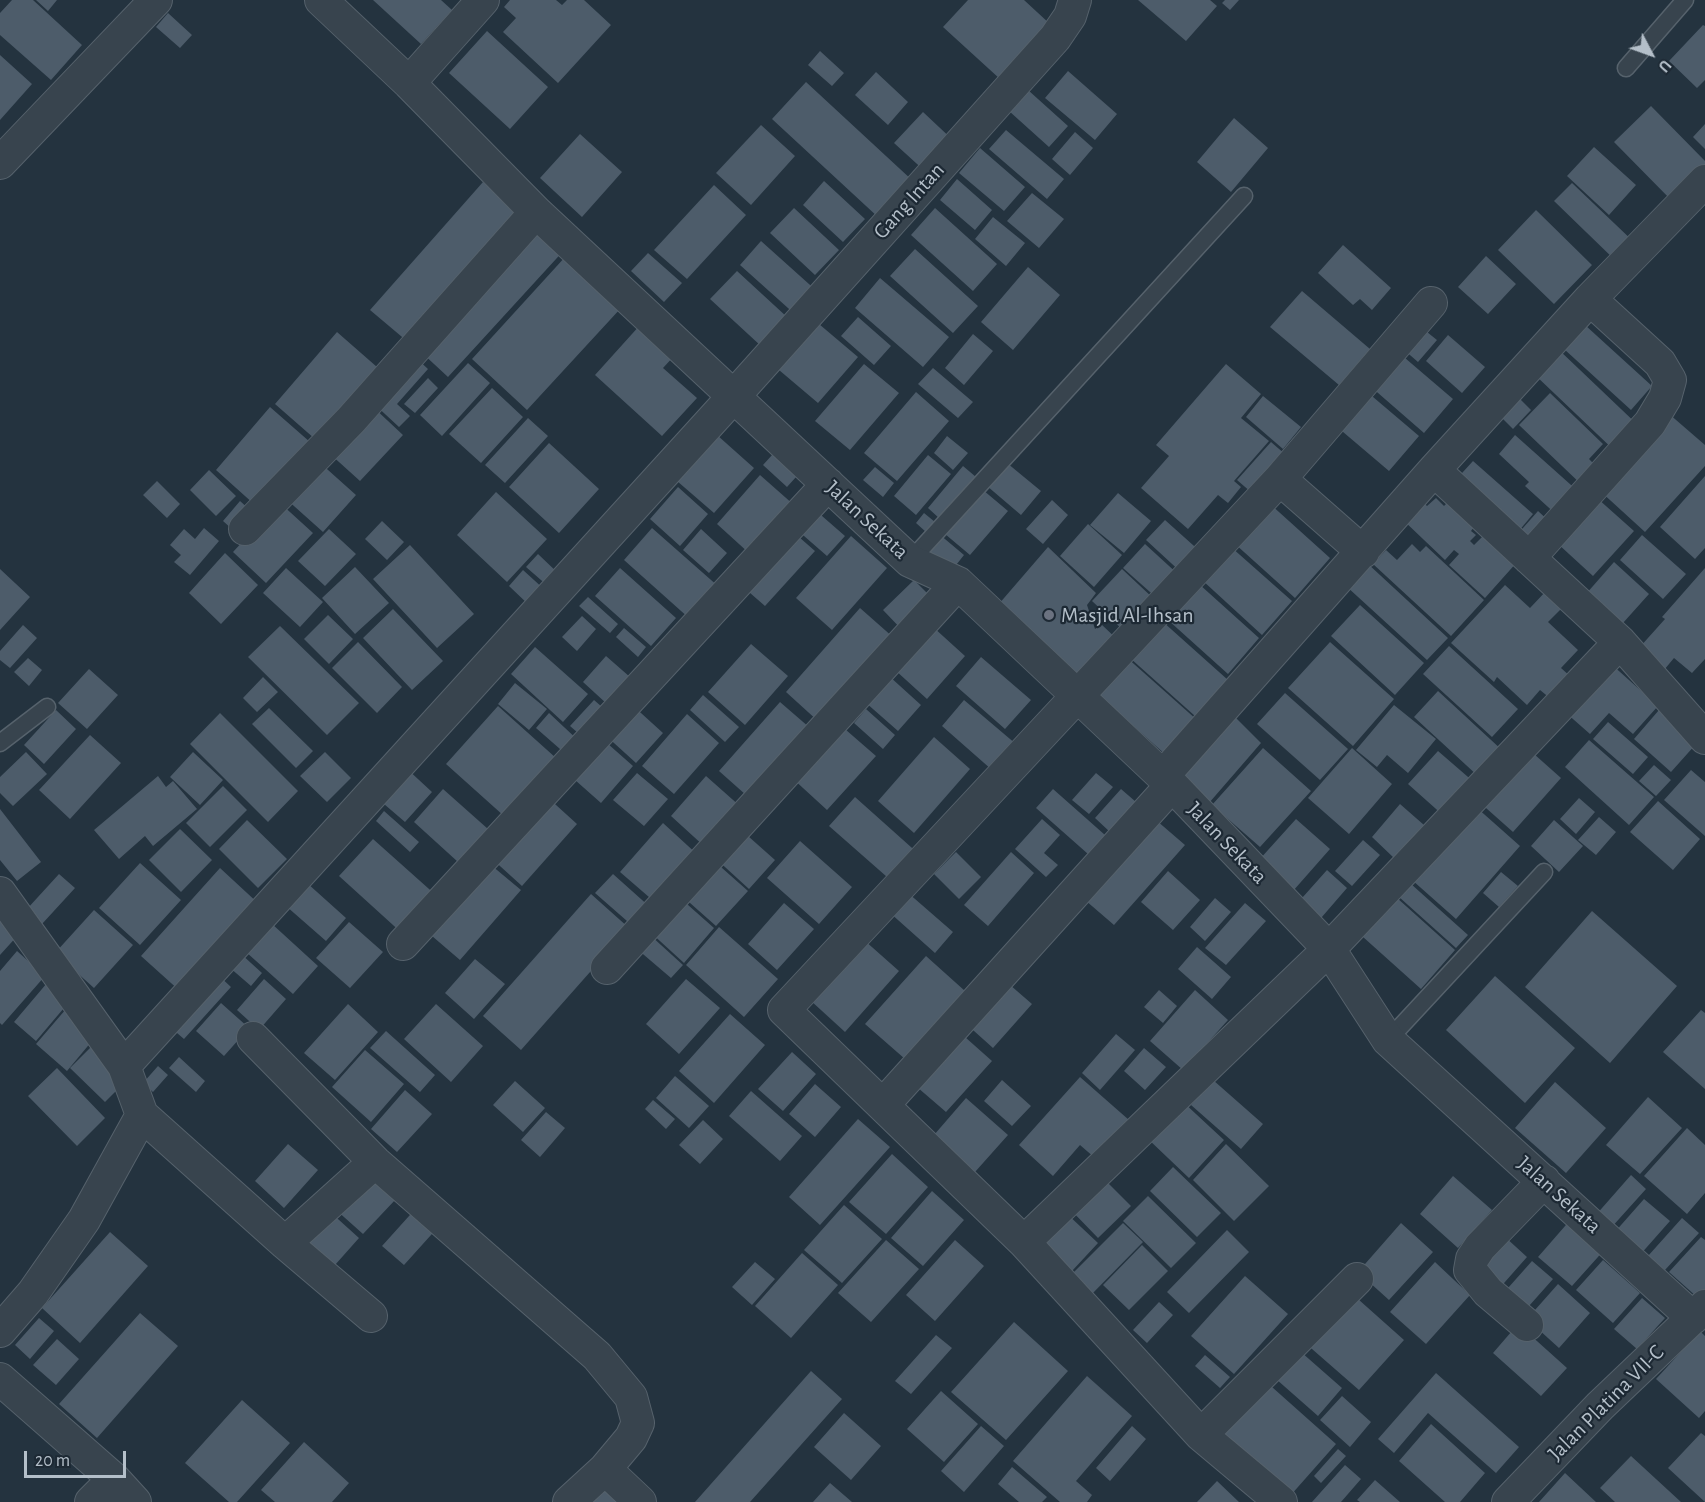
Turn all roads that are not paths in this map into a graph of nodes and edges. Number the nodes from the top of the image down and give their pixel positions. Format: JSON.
{"nodes":[{"id":1,"x":156,"y":0,"type":"edge"},
{"id":2,"x":321,"y":0,"type":"edge"},
{"id":3,"x":483,"y":0,"type":"edge"},
{"id":4,"x":1075,"y":0,"type":"edge"},
{"id":5,"x":1685,"y":0,"type":"edge"},
{"id":6,"x":1626,"y":68,"type":"dead end"},
{"id":7,"x":409,"y":83,"type":"junction"},
{"id":8,"x":0,"y":163,"type":"edge"},
{"id":9,"x":1705,"y":181,"type":"edge"},
{"id":10,"x":1244,"y":196,"type":"dead end"},
{"id":11,"x":536,"y":212,"type":"junction"},
{"id":12,"x":1590,"y":300,"type":"junction"},
{"id":13,"x":1431,"y":303,"type":"dead end"},
{"id":14,"x":734,"y":396,"type":"junction"},
{"id":15,"x":1434,"y":470,"type":"junction"},
{"id":16,"x":1280,"y":479,"type":"junction"},
{"id":17,"x":828,"y":484,"type":"junction"},
{"id":18,"x":245,"y":529,"type":"dead end"},
{"id":19,"x":1362,"y":552,"type":"junction"},
{"id":20,"x":1529,"y":558,"type":"junction"},
{"id":21,"x":910,"y":561,"type":"junction"},
{"id":22,"x":958,"y":583,"type":"junction"},
{"id":23,"x":1620,"y":642,"type":"junction"},
{"id":24,"x":1078,"y":697,"type":"junction"},
{"id":25,"x":47,"y":707,"type":"dead end"},
{"id":26,"x":1704,"y":736,"type":"edge"},
{"id":27,"x":0,"y":743,"type":"edge"},
{"id":28,"x":1168,"y":781,"type":"junction"},
{"id":29,"x":1544,"y":872,"type":"dead end"},
{"id":30,"x":0,"y":893,"type":"edge"},
{"id":31,"x":403,"y":944,"type":"dead end"},
{"id":32,"x":1329,"y":949,"type":"junction"},
{"id":33,"x":607,"y":968,"type":"dead end"},
{"id":34,"x":253,"y":1038,"type":"dead end"},
{"id":35,"x":1388,"y":1040,"type":"junction"},
{"id":36,"x":124,"y":1066,"type":"junction"},
{"id":37,"x":883,"y":1105,"type":"junction"},
{"id":38,"x":142,"y":1115,"type":"junction"},
{"id":39,"x":375,"y":1162,"type":"junction"},
{"id":40,"x":1544,"y":1181,"type":"junction"},
{"id":41,"x":1024,"y":1242,"type":"junction"},
{"id":42,"x":285,"y":1243,"type":"junction"},
{"id":43,"x":1357,"y":1279,"type":"dead end"},
{"id":44,"x":1699,"y":1312,"type":"edge"},
{"id":45,"x":371,"y":1316,"type":"dead end"},
{"id":46,"x":1527,"y":1325,"type":"dead end"},
{"id":47,"x":0,"y":1331,"type":"edge"},
{"id":48,"x":0,"y":1379,"type":"edge"},
{"id":49,"x":1201,"y":1436,"type":"junction"},
{"id":50,"x":605,"y":1469,"type":"junction"},
{"id":51,"x":114,"y":1479,"type":"junction"},
{"id":52,"x":91,"y":1502,"type":"edge"},
{"id":53,"x":135,"y":1502,"type":"edge"},
{"id":54,"x":569,"y":1502,"type":"edge"},
{"id":55,"x":640,"y":1502,"type":"edge"},
{"id":56,"x":1281,"y":1502,"type":"edge"},
{"id":57,"x":1508,"y":1502,"type":"edge"}],
"edges":[{"from":1,"to":8,"type":"street"},
{"from":2,"to":7,"type":"street","name":"Jalan Sekata"},
{"from":3,"to":7,"type":"street"},
{"from":4,"to":14,"type":"street","name":"Gang Intan"},
{"from":5,"to":6,"type":"lane"},
{"from":7,"to":11,"type":"street","name":"Jalan Sekata"},
{"from":9,"to":12,"type":"street"},
{"from":10,"to":21,"type":"lane"},
{"from":11,"to":14,"type":"street","name":"Jalan Sekata"},
{"from":11,"to":18,"type":"street"},
{"from":12,"to":15,"type":"street"},
{"from":12,"to":20,"type":"street"},
{"from":13,"to":16,"type":"street"},
{"from":14,"to":17,"type":"street","name":"Jalan Sekata"},
{"from":14,"to":36,"type":"street","name":"Gang Intan"},
{"from":15,"to":19,"type":"street"},
{"from":15,"to":20,"type":"street"},
{"from":16,"to":19,"type":"street"},
{"from":16,"to":24,"type":"street"},
{"from":17,"to":21,"type":"street","name":"Jalan Sekata"},
{"from":17,"to":31,"type":"street"},
{"from":19,"to":28,"type":"street"},
{"from":20,"to":23,"type":"street"},
{"from":21,"to":22,"type":"street","name":"Jalan Sekata"},
{"from":22,"to":24,"type":"street","name":"Jalan Sekata"},
{"from":22,"to":33,"type":"street"},
{"from":23,"to":26,"type":"street"},
{"from":23,"to":32,"type":"street"},
{"from":24,"to":28,"type":"street","name":"Jalan Sekata"},
{"from":24,"to":37,"type":"street"},
{"from":25,"to":27,"type":"lane"},
{"from":28,"to":32,"type":"street","name":"Jalan Sekata"},
{"from":28,"to":37,"type":"street"},
{"from":29,"to":35,"type":"lane"},
{"from":30,"to":36,"type":"street"},
{"from":32,"to":35,"type":"street","name":"Jalan Sekata"},
{"from":32,"to":41,"type":"street"},
{"from":34,"to":39,"type":"street"},
{"from":35,"to":40,"type":"street","name":"Jalan Sekata"},
{"from":36,"to":38,"type":"street"},
{"from":37,"to":41,"type":"street"},
{"from":38,"to":42,"type":"street"},
{"from":38,"to":47,"type":"street"},
{"from":39,"to":42,"type":"street"},
{"from":39,"to":50,"type":"street"},
{"from":40,"to":44,"type":"street","name":"Jalan Sekata"},
{"from":40,"to":46,"type":"street"},
{"from":41,"to":49,"type":"street"},
{"from":42,"to":45,"type":"street"},
{"from":43,"to":49,"type":"street"},
{"from":44,"to":57,"type":"street","name":"Jalan Platina VII-C"},
{"from":48,"to":51,"type":"street"},
{"from":49,"to":56,"type":"street"},
{"from":50,"to":54,"type":"street"},
{"from":50,"to":55,"type":"street"},
{"from":51,"to":52,"type":"street"},
{"from":51,"to":53,"type":"street"}]}
